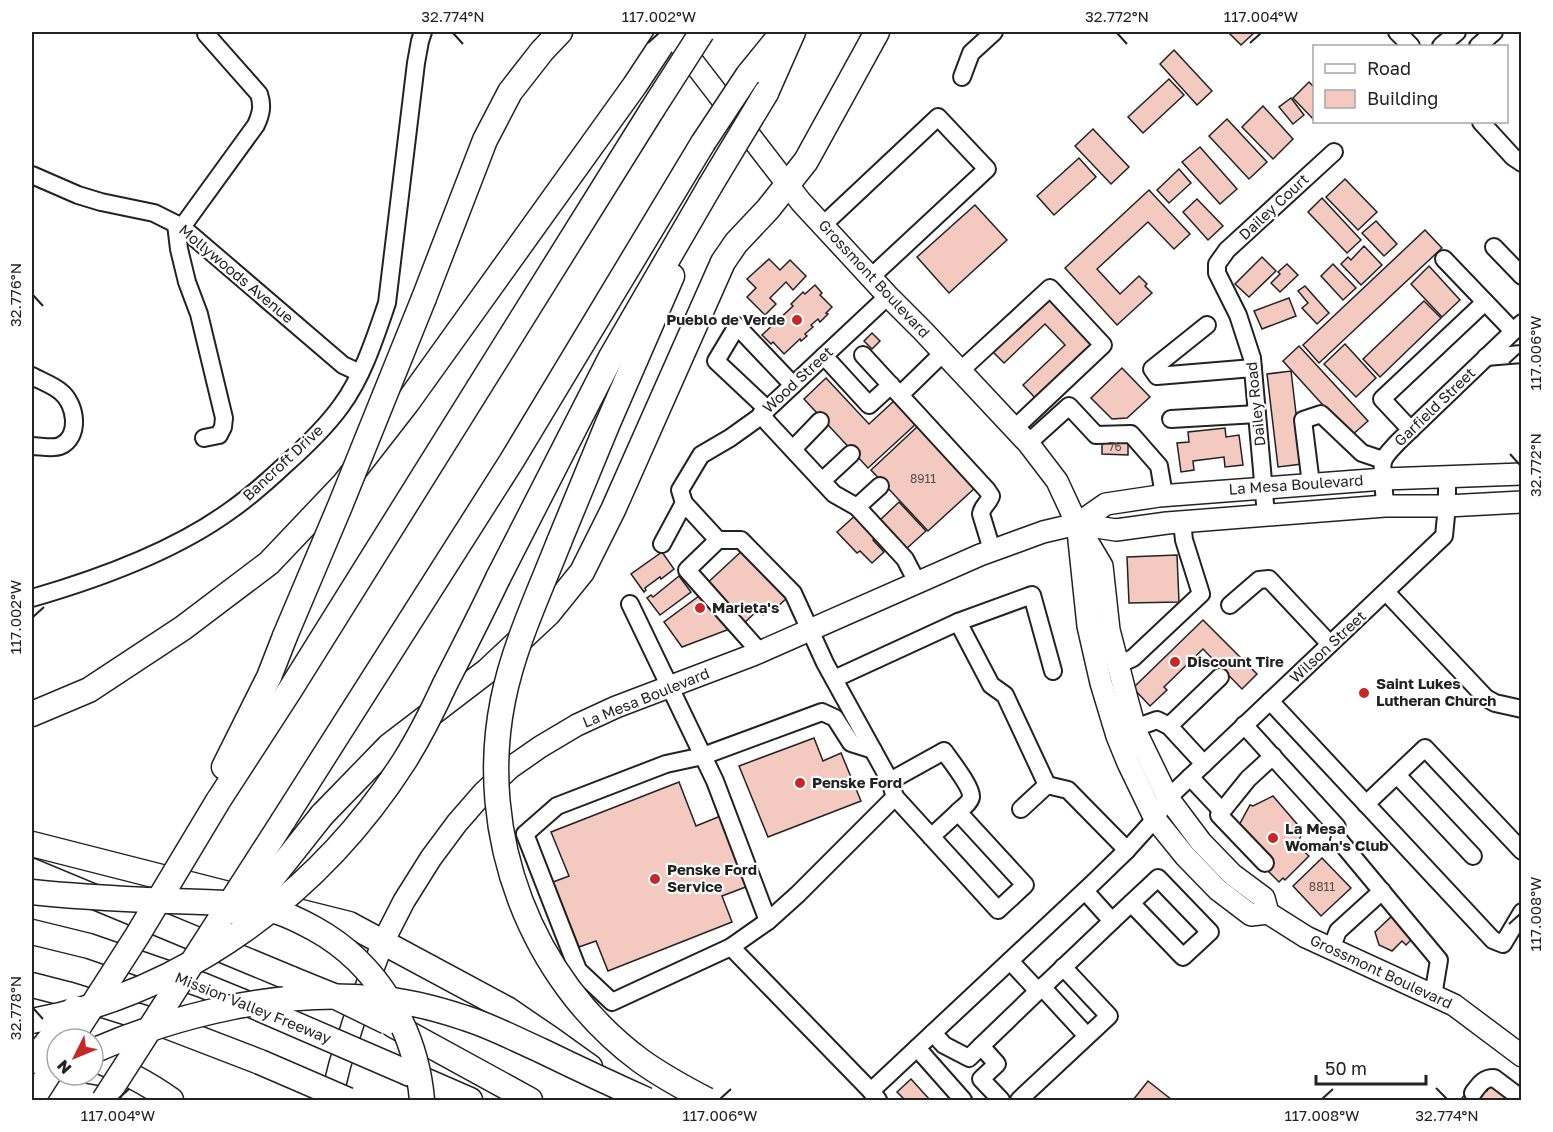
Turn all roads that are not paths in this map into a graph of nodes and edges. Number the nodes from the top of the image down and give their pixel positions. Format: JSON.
{"nodes":[{"id":1,"x":423,"y":32,"type":"edge"},
{"id":2,"x":560,"y":32,"type":"edge"},
{"id":3,"x":670,"y":32,"type":"edge"},
{"id":4,"x":702,"y":32,"type":"edge"},
{"id":5,"x":783,"y":32,"type":"edge"},
{"id":6,"x":793,"y":32,"type":"edge"},
{"id":7,"x":878,"y":32,"type":"edge"},
{"id":8,"x":994,"y":32,"type":"edge"},
{"id":9,"x":1397,"y":32,"type":"edge"},
{"id":10,"x":1457,"y":32,"type":"edge"},
{"id":11,"x":1494,"y":32,"type":"edge"},
{"id":12,"x":206,"y":34,"type":"dead end"},
{"id":13,"x":1410,"y":45,"type":"edge"},
{"id":14,"x":1442,"y":45,"type":"edge"},
{"id":15,"x":1479,"y":45,"type":"edge"},
{"id":16,"x":962,"y":77,"type":"dead end"},
{"id":17,"x":1482,"y":123,"type":"edge"},
{"id":18,"x":1334,"y":152,"type":"dead end"},
{"id":19,"x":1521,"y":163,"type":"edge"},
{"id":20,"x":32,"y":175,"type":"edge"},
{"id":21,"x":788,"y":185,"type":"junction"},
{"id":22,"x":710,"y":186,"type":"junction"},
{"id":23,"x":179,"y":225,"type":"junction"},
{"id":24,"x":823,"y":225,"type":"junction"},
{"id":25,"x":1494,"y":247,"type":"dead end"},
{"id":26,"x":1444,"y":259,"type":"dead end"},
{"id":27,"x":1217,"y":264,"type":"joint"},
{"id":28,"x":1521,"y":276,"type":"edge"},
{"id":29,"x":871,"y":277,"type":"junction"},
{"id":30,"x":888,"y":296,"type":"junction"},
{"id":31,"x":1485,"y":302,"type":"junction"},
{"id":32,"x":1207,"y":325,"type":"dead end"},
{"id":33,"x":1517,"y":327,"type":"edge"},
{"id":34,"x":943,"y":353,"type":"junction"},
{"id":35,"x":863,"y":354,"type":"dead end"},
{"id":36,"x":1521,"y":354,"type":"edge"},
{"id":37,"x":824,"y":356,"type":"junction"},
{"id":38,"x":1486,"y":357,"type":"junction"},
{"id":39,"x":1252,"y":368,"type":"junction"},
{"id":40,"x":960,"y":371,"type":"junction"},
{"id":41,"x":360,"y":373,"type":"junction"},
{"id":42,"x":32,"y":376,"type":"edge"},
{"id":43,"x":793,"y":385,"type":"junction"},
{"id":44,"x":895,"y":390,"type":"junction"},
{"id":45,"x":764,"y":412,"type":"junction"},
{"id":46,"x":1257,"y":414,"type":"junction"},
{"id":47,"x":1171,"y":419,"type":"dead end"},
{"id":48,"x":820,"y":421,"type":"dead end"},
{"id":49,"x":1411,"y":430,"type":"junction"},
{"id":50,"x":1021,"y":436,"type":"junction"},
{"id":51,"x":204,"y":438,"type":"dead end"},
{"id":52,"x":32,"y":446,"type":"edge"},
{"id":53,"x":793,"y":449,"type":"junction"},
{"id":54,"x":851,"y":454,"type":"dead end"},
{"id":55,"x":1384,"y":470,"type":"junction"},
{"id":56,"x":1521,"y":474,"type":"edge"},
{"id":57,"x":1447,"y":477,"type":"junction"},
{"id":58,"x":822,"y":481,"type":"junction"},
{"id":59,"x":1311,"y":484,"type":"junction"},
{"id":60,"x":880,"y":486,"type":"dead end"},
{"id":61,"x":1264,"y":488,"type":"junction"},
{"id":62,"x":1164,"y":495,"type":"junction"},
{"id":63,"x":1521,"y":502,"type":"edge"},
{"id":64,"x":684,"y":503,"type":"junction"},
{"id":65,"x":1385,"y":506,"type":"junction"},
{"id":66,"x":1448,"y":506,"type":"junction"},
{"id":67,"x":857,"y":507,"type":"junction"},
{"id":68,"x":1266,"y":515,"type":"junction"},
{"id":69,"x":1182,"y":522,"type":"junction"},
{"id":70,"x":1077,"y":524,"type":"junction"},
{"id":71,"x":718,"y":540,"type":"junction"},
{"id":72,"x":662,"y":544,"type":"dead end"},
{"id":73,"x":992,"y":550,"type":"junction"},
{"id":74,"x":917,"y":582,"type":"junction"},
{"id":75,"x":1386,"y":592,"type":"junction"},
{"id":76,"x":32,"y":598,"type":"edge"},
{"id":77,"x":630,"y":603,"type":"dead end"},
{"id":78,"x":1230,"y":605,"type":"dead end"},
{"id":79,"x":958,"y":622,"type":"junction"},
{"id":80,"x":810,"y":630,"type":"junction"},
{"id":81,"x":1330,"y":644,"type":"junction"},
{"id":82,"x":760,"y":652,"type":"junction"},
{"id":83,"x":1118,"y":664,"type":"junction"},
{"id":84,"x":1053,"y":670,"type":"dead end"},
{"id":85,"x":1220,"y":677,"type":"dead end"},
{"id":86,"x":834,"y":679,"type":"junction"},
{"id":87,"x":670,"y":687,"type":"junction"},
{"id":88,"x":1270,"y":702,"type":"junction"},
{"id":89,"x":1521,"y":709,"type":"edge"},
{"id":90,"x":32,"y":714,"type":"edge"},
{"id":91,"x":1169,"y":726,"type":"junction"},
{"id":92,"x":1244,"y":726,"type":"junction"},
{"id":93,"x":1135,"y":729,"type":"junction"},
{"id":94,"x":873,"y":750,"type":"junction"},
{"id":95,"x":703,"y":756,"type":"junction"},
{"id":96,"x":1273,"y":756,"type":"junction"},
{"id":97,"x":1204,"y":764,"type":"junction"},
{"id":98,"x":1397,"y":775,"type":"junction"},
{"id":99,"x":1190,"y":777,"type":"junction"},
{"id":100,"x":1047,"y":785,"type":"junction"},
{"id":101,"x":893,"y":789,"type":"junction"},
{"id":102,"x":1168,"y":798,"type":"junction"},
{"id":103,"x":218,"y":801,"type":"junction"},
{"id":104,"x":1366,"y":804,"type":"junction"},
{"id":105,"x":1021,"y":808,"type":"dead end"},
{"id":106,"x":958,"y":812,"type":"junction"},
{"id":107,"x":1222,"y":812,"type":"junction"},
{"id":108,"x":1155,"y":819,"type":"junction"},
{"id":109,"x":931,"y":837,"type":"junction"},
{"id":110,"x":32,"y":844,"type":"edge"},
{"id":111,"x":1127,"y":850,"type":"junction"},
{"id":112,"x":1521,"y":851,"type":"edge"},
{"id":113,"x":1473,"y":856,"type":"dead end"},
{"id":114,"x":1265,"y":863,"type":"dead end"},
{"id":115,"x":32,"y":871,"type":"edge"},
{"id":116,"x":1085,"y":891,"type":"junction"},
{"id":117,"x":1382,"y":891,"type":"junction"},
{"id":118,"x":32,"y":892,"type":"edge"},
{"id":119,"x":1131,"y":903,"type":"junction"},
{"id":120,"x":1521,"y":912,"type":"edge"},
{"id":121,"x":1268,"y":913,"type":"junction"},
{"id":122,"x":768,"y":921,"type":"junction"},
{"id":123,"x":1112,"y":921,"type":"junction"},
{"id":124,"x":32,"y":932,"type":"edge"},
{"id":125,"x":137,"y":936,"type":"junction"},
{"id":126,"x":383,"y":942,"type":"junction"},
{"id":127,"x":731,"y":947,"type":"junction"},
{"id":128,"x":1331,"y":949,"type":"junction"},
{"id":129,"x":1010,"y":961,"type":"junction"},
{"id":130,"x":1063,"y":967,"type":"junction"},
{"id":131,"x":32,"y":985,"type":"edge"},
{"id":132,"x":1043,"y":987,"type":"junction"},
{"id":133,"x":175,"y":988,"type":"junction"},
{"id":134,"x":1433,"y":996,"type":"junction"},
{"id":135,"x":32,"y":1021,"type":"edge"},
{"id":136,"x":79,"y":1027,"type":"edge"},
{"id":137,"x":933,"y":1033,"type":"junction"},
{"id":138,"x":1087,"y":1036,"type":"junction"},
{"id":139,"x":105,"y":1045,"type":"edge"},
{"id":140,"x":981,"y":1046,"type":"junction"},
{"id":141,"x":917,"y":1048,"type":"junction"},
{"id":142,"x":1521,"y":1056,"type":"edge"},
{"id":143,"x":32,"y":1061,"type":"edge"},
{"id":144,"x":105,"y":1063,"type":"edge"},
{"id":145,"x":45,"y":1080,"type":"edge"},
{"id":146,"x":32,"y":1089,"type":"edge"},
{"id":147,"x":1473,"y":1093,"type":"dead end"},
{"id":148,"x":874,"y":1096,"type":"edge"},
{"id":149,"x":1521,"y":1099,"type":"edge"},
{"id":150,"x":32,"y":1100,"type":"edge"},
{"id":151,"x":106,"y":1101,"type":"edge"},
{"id":152,"x":171,"y":1101,"type":"edge"},
{"id":153,"x":331,"y":1101,"type":"edge"},
{"id":154,"x":348,"y":1101,"type":"edge"},
{"id":155,"x":422,"y":1101,"type":"edge"},
{"id":156,"x":470,"y":1101,"type":"edge"},
{"id":157,"x":530,"y":1101,"type":"edge"},
{"id":158,"x":635,"y":1101,"type":"edge"},
{"id":159,"x":647,"y":1101,"type":"edge"},
{"id":160,"x":707,"y":1101,"type":"edge"},
{"id":161,"x":963,"y":1101,"type":"edge"},
{"id":162,"x":1001,"y":1101,"type":"edge"},
{"id":163,"x":1019,"y":1101,"type":"edge"}],
"edges":[{"from":1,"to":41,"type":"street","name":"Bancroft Drive"},
{"from":2,"to":103,"type":"highway","bridge":true},
{"from":3,"to":21,"type":"main road","name":"Grossmont Boulevard"},
{"from":3,"to":90,"type":"highway"},
{"from":4,"to":103,"type":"highway","bridge":true},
{"from":5,"to":133,"type":"highway","bridge":true},
{"from":6,"to":22,"type":"highway","bridge":true},
{"from":7,"to":21,"type":"highway"},
{"from":8,"to":16,"type":"street"},
{"from":9,"to":13,"type":"street"},
{"from":10,"to":14,"type":"street"},
{"from":11,"to":15,"type":"street"},
{"from":12,"to":23,"type":"street"},
{"from":17,"to":19,"type":"street"},
{"from":18,"to":27,"type":"street","name":"Dailey Court"},
{"from":20,"to":23,"type":"street","name":"Mollywoods Avenue"},
{"from":21,"to":24,"type":"main road","name":"Grossmont Boulevard"},
{"from":21,"to":133,"type":"highway","bridge":true},
{"from":22,"to":135,"type":"highway","bridge":true},
{"from":22,"to":160,"type":"highway","bridge":true},
{"from":23,"to":41,"type":"street","name":"Mollywoods Avenue"},
{"from":23,"to":51,"type":"street"},
{"from":24,"to":29,"type":"main road","name":"Grossmont Boulevard"},
{"from":24,"to":29,"type":"street"},
{"from":25,"to":28,"type":"street"},
{"from":26,"to":31,"type":"street"},
{"from":27,"to":39,"type":"street","name":"Dailey Road"},
{"from":29,"to":30,"type":"main road","name":"Grossmont Boulevard"},
{"from":30,"to":34,"type":"main road","name":"Grossmont Boulevard"},
{"from":30,"to":37,"type":"street","name":"Wood Street"},
{"from":31,"to":33,"type":"street"},
{"from":31,"to":49,"type":"street"},
{"from":32,"to":39,"type":"street"},
{"from":33,"to":38,"type":"street","name":"Garfield Street"},
{"from":34,"to":40,"type":"main road","name":"Grossmont Boulevard"},
{"from":34,"to":44,"type":"street"},
{"from":35,"to":44,"type":"street"},
{"from":36,"to":38,"type":"street"},
{"from":37,"to":43,"type":"street","name":"Wood Street"},
{"from":37,"to":44,"type":"street"},
{"from":38,"to":49,"type":"street","name":"Garfield Street"},
{"from":39,"to":46,"type":"street","name":"Dailey Road"},
{"from":40,"to":50,"type":"main road","name":"Grossmont Boulevard"},
{"from":40,"to":50,"type":"street"},
{"from":41,"to":76,"type":"street","name":"Bancroft Drive"},
{"from":42,"to":52,"type":"street"},
{"from":43,"to":45,"type":"street","name":"Wood Street"},
{"from":43,"to":45,"type":"street"},
{"from":44,"to":73,"type":"street"},
{"from":45,"to":53,"type":"street"},
{"from":45,"to":64,"type":"street","name":"Wood Street"},
{"from":46,"to":47,"type":"street"},
{"from":46,"to":61,"type":"street","name":"Dailey Road"},
{"from":48,"to":53,"type":"street"},
{"from":49,"to":55,"type":"street","name":"Garfield Street"},
{"from":50,"to":62,"type":"street"},
{"from":50,"to":70,"type":"main road","name":"Grossmont Boulevard"},
{"from":53,"to":58,"type":"street"},
{"from":54,"to":58,"type":"street"},
{"from":55,"to":57,"type":"main road","name":"La Mesa Boulevard"},
{"from":55,"to":59,"type":"main road","name":"La Mesa Boulevard"},
{"from":55,"to":59,"type":"street"},
{"from":55,"to":65,"type":"street"},
{"from":56,"to":57,"type":"main road","name":"La Mesa Boulevard"},
{"from":57,"to":66,"type":"street","name":"Wilson Street"},
{"from":58,"to":67,"type":"street"},
{"from":59,"to":61,"type":"main road","name":"La Mesa Boulevard"},
{"from":60,"to":67,"type":"street"},
{"from":61,"to":62,"type":"main road","name":"La Mesa Boulevard"},
{"from":61,"to":68,"type":"street","name":"Dailey Road"},
{"from":62,"to":70,"type":"main road","name":"La Mesa Boulevard"},
{"from":63,"to":66,"type":"main road","name":"La Mesa Boulevard"},
{"from":64,"to":71,"type":"street"},
{"from":64,"to":72,"type":"street"},
{"from":65,"to":66,"type":"main road","name":"La Mesa Boulevard"},
{"from":65,"to":68,"type":"main road","name":"La Mesa Boulevard"},
{"from":66,"to":75,"type":"street","name":"Wilson Street"},
{"from":67,"to":74,"type":"street"},
{"from":68,"to":69,"type":"main road","name":"La Mesa Boulevard"},
{"from":69,"to":70,"type":"main road","name":"La Mesa Boulevard"},
{"from":69,"to":83,"type":"street"},
{"from":70,"to":73,"type":"main road","name":"La Mesa Boulevard"},
{"from":70,"to":83,"type":"main road","name":"Grossmont Boulevard"},
{"from":70,"to":108,"type":"main road","name":"Grossmont Boulevard"},
{"from":71,"to":80,"type":"street"},
{"from":71,"to":82,"type":"street"},
{"from":73,"to":74,"type":"main road","name":"La Mesa Boulevard"},
{"from":74,"to":80,"type":"main road","name":"La Mesa Boulevard"},
{"from":75,"to":81,"type":"street","name":"Wilson Street"},
{"from":75,"to":89,"type":"street"},
{"from":77,"to":87,"type":"street"},
{"from":78,"to":81,"type":"street"},
{"from":79,"to":84,"type":"street"},
{"from":79,"to":86,"type":"street"},
{"from":79,"to":100,"type":"street"},
{"from":80,"to":82,"type":"main road","name":"La Mesa Boulevard"},
{"from":80,"to":86,"type":"street"},
{"from":81,"to":88,"type":"street","name":"Wilson Street"},
{"from":82,"to":87,"type":"main road","name":"La Mesa Boulevard"},
{"from":83,"to":93,"type":"main road","name":"Grossmont Boulevard"},
{"from":85,"to":91,"type":"street"},
{"from":86,"to":94,"type":"street"},
{"from":87,"to":95,"type":"street"},
{"from":87,"to":126,"type":"main road","name":"La Mesa Boulevard"},
{"from":88,"to":92,"type":"street","name":"Wilson Street"},
{"from":88,"to":104,"type":"street"},
{"from":91,"to":93,"type":"street"},
{"from":91,"to":97,"type":"street"},
{"from":92,"to":96,"type":"street"},
{"from":92,"to":97,"type":"street","name":"Wilson Street"},
{"from":93,"to":102,"type":"main road","name":"Grossmont Boulevard"},
{"from":94,"to":95,"type":"street"},
{"from":94,"to":101,"type":"street"},
{"from":95,"to":122,"type":"street"},
{"from":95,"to":127,"type":"street"},
{"from":96,"to":107,"type":"street"},
{"from":96,"to":117,"type":"street"},
{"from":97,"to":99,"type":"street","name":"Wilson Street"},
{"from":98,"to":104,"type":"street"},
{"from":98,"to":112,"type":"street"},
{"from":98,"to":113,"type":"street"},
{"from":99,"to":102,"type":"street","name":"Wilson Street"},
{"from":99,"to":107,"type":"street"},
{"from":100,"to":105,"type":"street"},
{"from":100,"to":111,"type":"street"},
{"from":101,"to":106,"type":"street"},
{"from":101,"to":109,"type":"street"},
{"from":101,"to":122,"type":"street"},
{"from":102,"to":108,"type":"street","name":"Wilson Street"},
{"from":102,"to":121,"type":"main road","name":"Grossmont Boulevard"},
{"from":103,"to":125,"type":"highway","bridge":true},
{"from":104,"to":120,"type":"street"},
{"from":106,"to":109,"type":"street"},
{"from":106,"to":109,"type":"street"},
{"from":107,"to":114,"type":"street"},
{"from":108,"to":111,"type":"street","name":"Wilson Street"},
{"from":108,"to":121,"type":"main road","name":"Grossmont Boulevard"},
{"from":110,"to":126,"type":"highway"},
{"from":111,"to":116,"type":"street","name":"Wilson Street"},
{"from":115,"to":157,"type":"highway","bridge":true},
{"from":116,"to":123,"type":"street"},
{"from":116,"to":129,"type":"street","name":"Wilson Street"},
{"from":117,"to":128,"type":"street"},
{"from":117,"to":134,"type":"street"},
{"from":118,"to":155,"type":"highway","bridge":true},
{"from":119,"to":119,"type":"street"},
{"from":119,"to":123,"type":"street"},
{"from":121,"to":128,"type":"main road","name":"Grossmont Boulevard"},
{"from":122,"to":127,"type":"street"},
{"from":123,"to":130,"type":"street"},
{"from":124,"to":156,"type":"highway","name":"Mission Valley Freeway","bridge":true},
{"from":125,"to":136,"type":"highway","bridge":true},
{"from":125,"to":143,"type":"highway","bridge":true},
{"from":126,"to":153,"type":"main road","name":"La Mesa Boulevard"},
{"from":126,"to":158,"type":"highway"},
{"from":127,"to":148,"type":"street"},
{"from":128,"to":134,"type":"main road","name":"Grossmont Boulevard"},
{"from":129,"to":132,"type":"street"},
{"from":129,"to":137,"type":"street","name":"Wilson Street"},
{"from":130,"to":132,"type":"street"},
{"from":130,"to":138,"type":"street"},
{"from":131,"to":154,"type":"highway","bridge":true},
{"from":132,"to":138,"type":"street"},
{"from":132,"to":140,"type":"street"},
{"from":133,"to":151,"type":"highway","bridge":true},
{"from":134,"to":142,"type":"main road","name":"Grossmont Boulevard"},
{"from":137,"to":140,"type":"street"},
{"from":137,"to":141,"type":"street","name":"Wilson Street"},
{"from":138,"to":163,"type":"street"},
{"from":139,"to":159,"type":"highway","bridge":true},
{"from":140,"to":162,"type":"street"},
{"from":141,"to":148,"type":"street","name":"Wilson Street"},
{"from":141,"to":161,"type":"street"},
{"from":144,"to":152,"type":"highway"},
{"from":145,"to":150,"type":"highway","bridge":true},
{"from":146,"to":151,"type":"highway"},
{"from":147,"to":149,"type":"street"}]}
